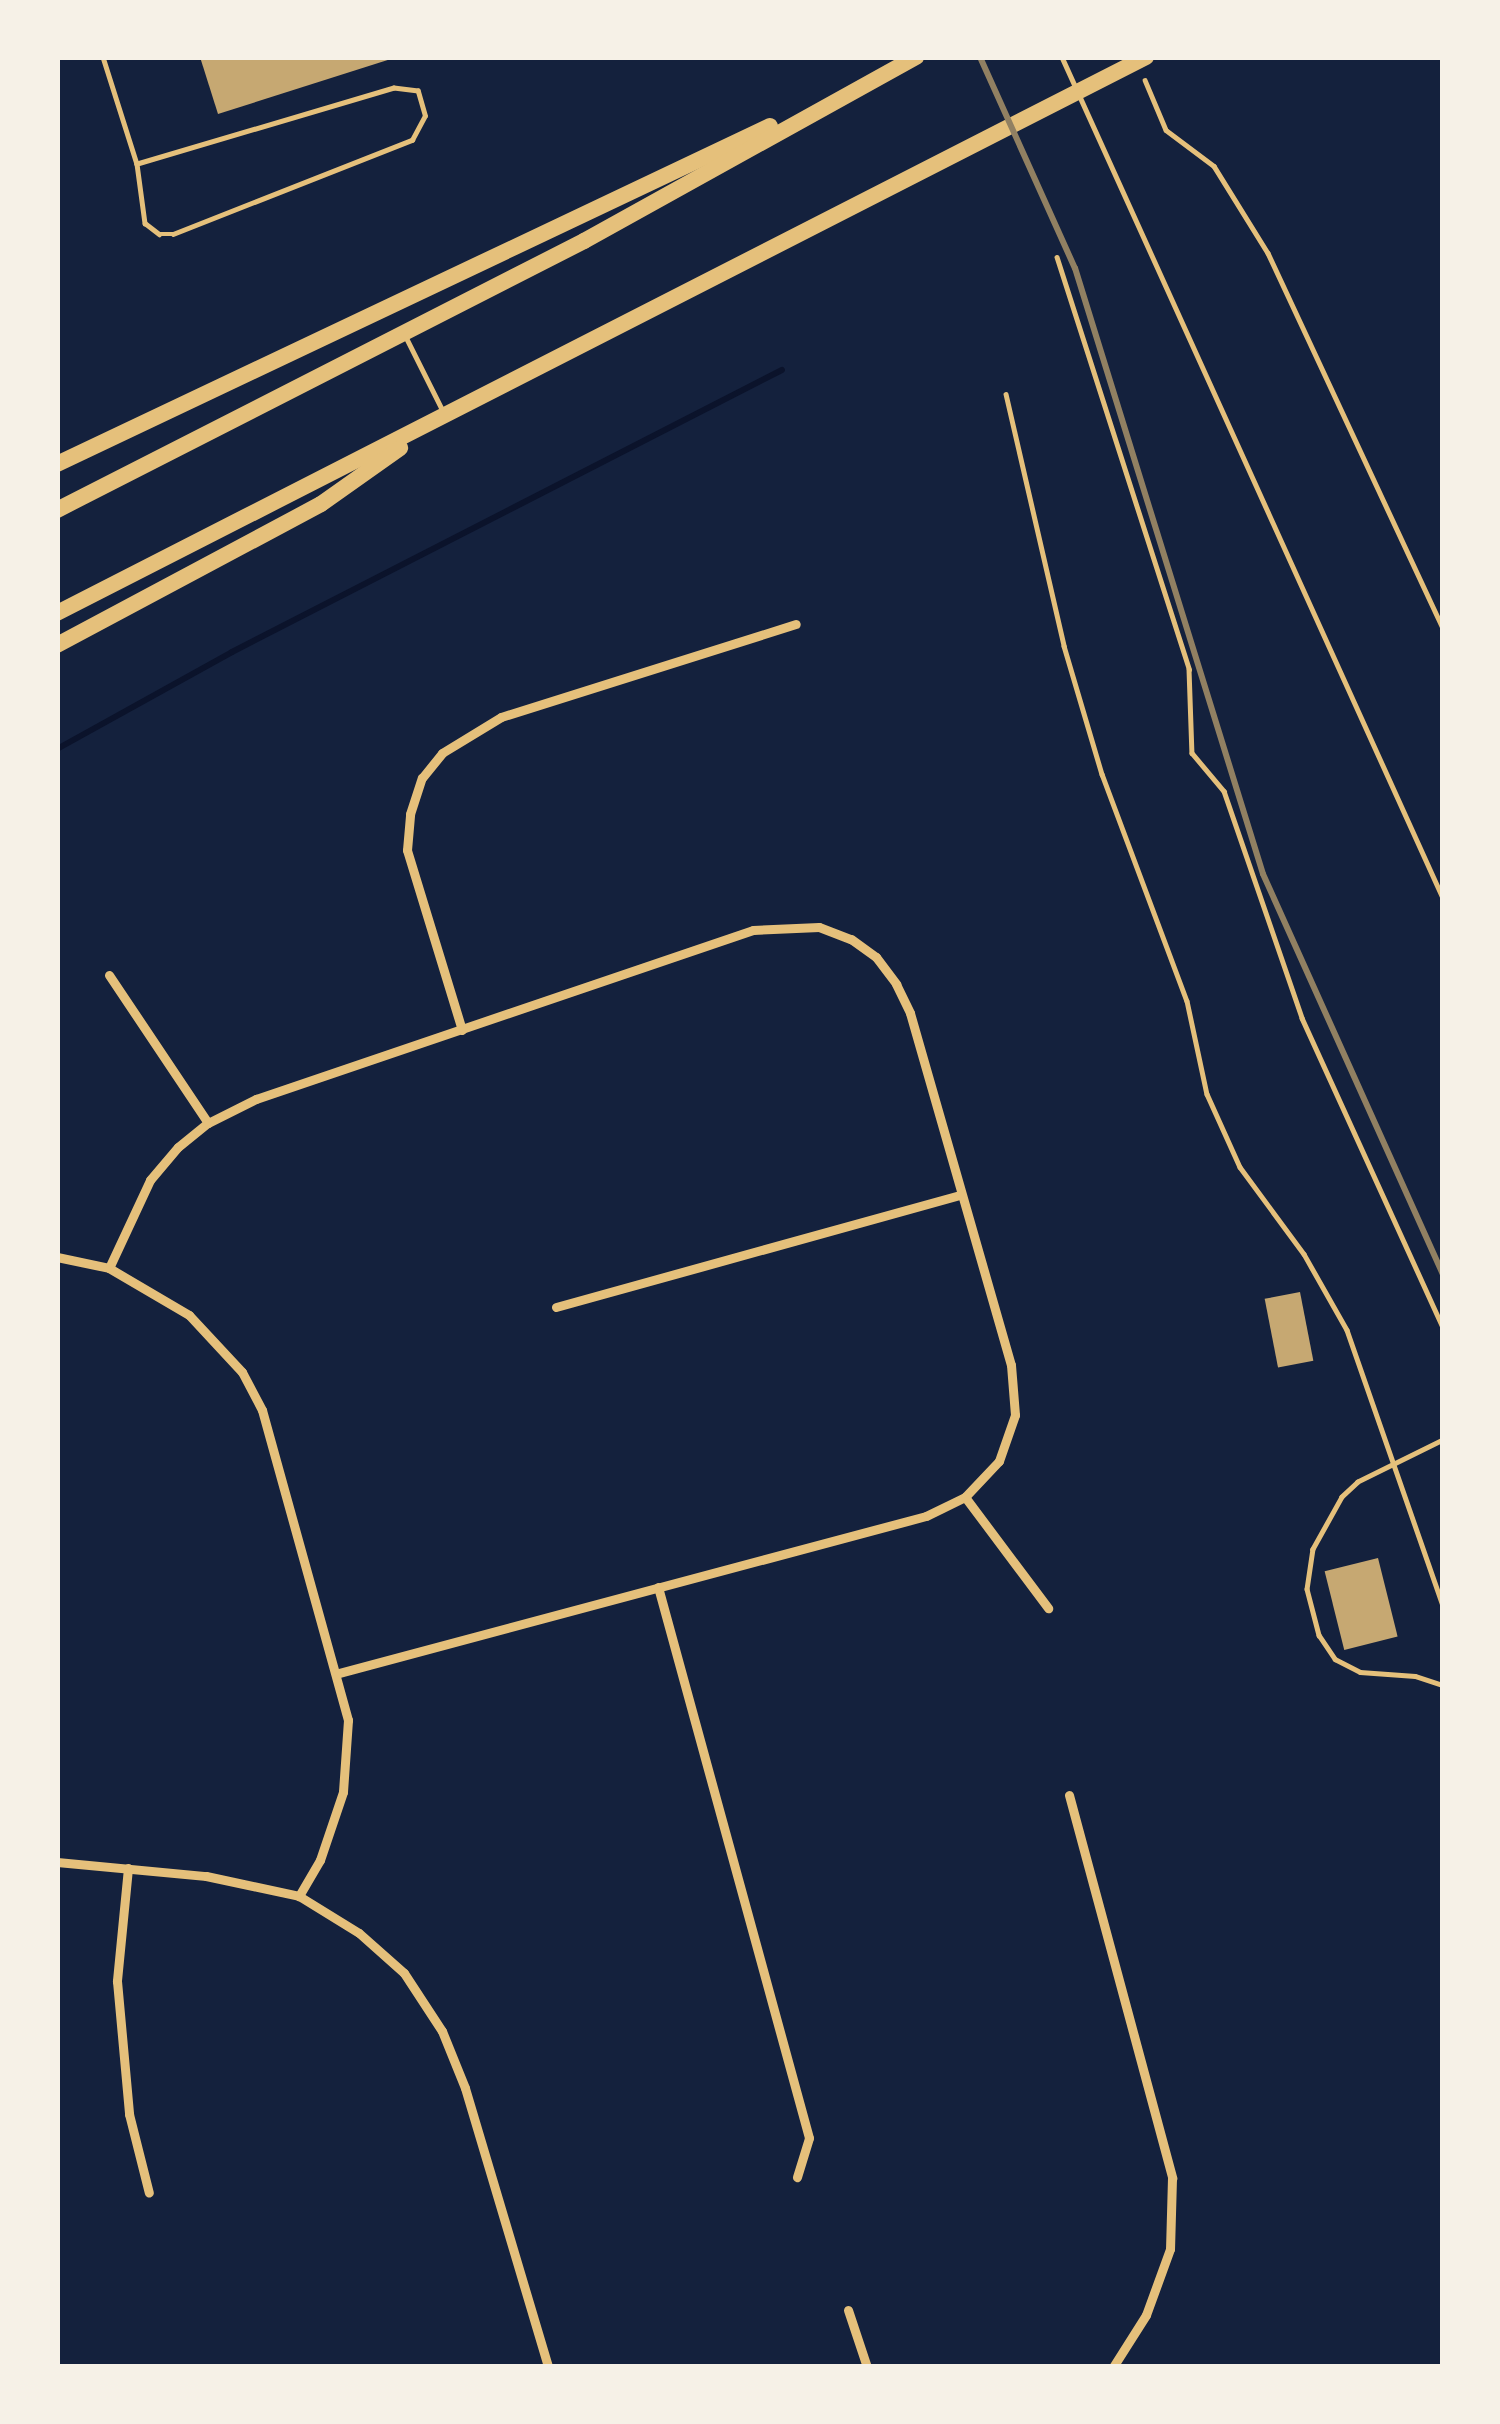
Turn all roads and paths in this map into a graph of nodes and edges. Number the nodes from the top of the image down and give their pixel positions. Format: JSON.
{"nodes":[{"id":1,"x":103,"y":57,"type":"edge"},
{"id":2,"x":916,"y":57,"type":"edge"},
{"id":3,"x":1062,"y":57,"type":"edge"},
{"id":4,"x":1145,"y":66,"type":"edge"},
{"id":5,"x":885,"y":73,"type":"junction"},
{"id":6,"x":137,"y":164,"type":"junction"},
{"id":7,"x":1057,"y":257,"type":"dead end"},
{"id":8,"x":404,"y":332,"type":"junction"},
{"id":9,"x":1006,"y":394,"type":"dead end"},
{"id":10,"x":445,"y":416,"type":"junction"},
{"id":11,"x":57,"y":464,"type":"edge"},
{"id":12,"x":57,"y":510,"type":"edge"},
{"id":13,"x":57,"y":613,"type":"edge"},
{"id":14,"x":796,"y":624,"type":"dead end"},
{"id":15,"x":1443,"y":628,"type":"edge"},
{"id":16,"x":57,"y":644,"type":"edge"},
{"id":17,"x":1443,"y":898,"type":"edge"},
{"id":18,"x":109,"y":975,"type":"dead end"},
{"id":19,"x":462,"y":1030,"type":"junction"},
{"id":20,"x":208,"y":1123,"type":"junction"},
{"id":21,"x":961,"y":1195,"type":"junction"},
{"id":22,"x":57,"y":1257,"type":"edge"},
{"id":23,"x":109,"y":1268,"type":"junction"},
{"id":24,"x":556,"y":1307,"type":"dead end"},
{"id":25,"x":1443,"y":1327,"type":"edge"},
{"id":26,"x":1443,"y":1440,"type":"edge"},
{"id":27,"x":1393,"y":1465,"type":"junction"},
{"id":28,"x":965,"y":1497,"type":"junction"},
{"id":29,"x":658,"y":1587,"type":"junction"},
{"id":30,"x":1443,"y":1604,"type":"edge"},
{"id":31,"x":1048,"y":1607,"type":"dead end"},
{"id":32,"x":339,"y":1672,"type":"junction"},
{"id":33,"x":1443,"y":1685,"type":"edge"},
{"id":34,"x":1069,"y":1795,"type":"dead end"},
{"id":35,"x":57,"y":1862,"type":"edge"},
{"id":36,"x":128,"y":1868,"type":"junction"},
{"id":37,"x":298,"y":1896,"type":"junction"},
{"id":38,"x":797,"y":2176,"type":"dead end"},
{"id":39,"x":149,"y":2193,"type":"dead end"},
{"id":40,"x":848,"y":2310,"type":"dead end"},
{"id":41,"x":548,"y":2367,"type":"edge"},
{"id":42,"x":867,"y":2367,"type":"edge"},
{"id":43,"x":1113,"y":2367,"type":"edge"}],
"edges":[{"from":1,"to":6,"type":"lane"},
{"from":2,"to":5,"type":"highway"},
{"from":3,"to":17,"type":"lane"},
{"from":4,"to":10,"type":"highway"},
{"from":4,"to":15,"type":"path"},
{"from":5,"to":8,"type":"highway"},
{"from":5,"to":11,"type":"highway"},
{"from":6,"to":6,"type":"lane"},
{"from":7,"to":25,"type":"lane"},
{"from":8,"to":10,"type":"lane"},
{"from":8,"to":12,"type":"highway"},
{"from":9,"to":27,"type":"lane"},
{"from":10,"to":13,"type":"highway"},
{"from":10,"to":16,"type":"highway"},
{"from":14,"to":19,"type":"street"},
{"from":18,"to":20,"type":"street"},
{"from":19,"to":20,"type":"street"},
{"from":19,"to":21,"type":"street"},
{"from":20,"to":23,"type":"street"},
{"from":21,"to":24,"type":"street"},
{"from":21,"to":28,"type":"street"},
{"from":22,"to":23,"type":"street"},
{"from":23,"to":32,"type":"street"},
{"from":26,"to":27,"type":"lane"},
{"from":27,"to":30,"type":"lane"},
{"from":27,"to":33,"type":"lane"},
{"from":28,"to":29,"type":"street"},
{"from":28,"to":31,"type":"street"},
{"from":29,"to":32,"type":"street"},
{"from":29,"to":38,"type":"street"},
{"from":32,"to":37,"type":"street"},
{"from":34,"to":43,"type":"street"},
{"from":35,"to":36,"type":"street"},
{"from":36,"to":37,"type":"street"},
{"from":36,"to":39,"type":"street"},
{"from":37,"to":41,"type":"street"},
{"from":40,"to":42,"type":"street"}]}
